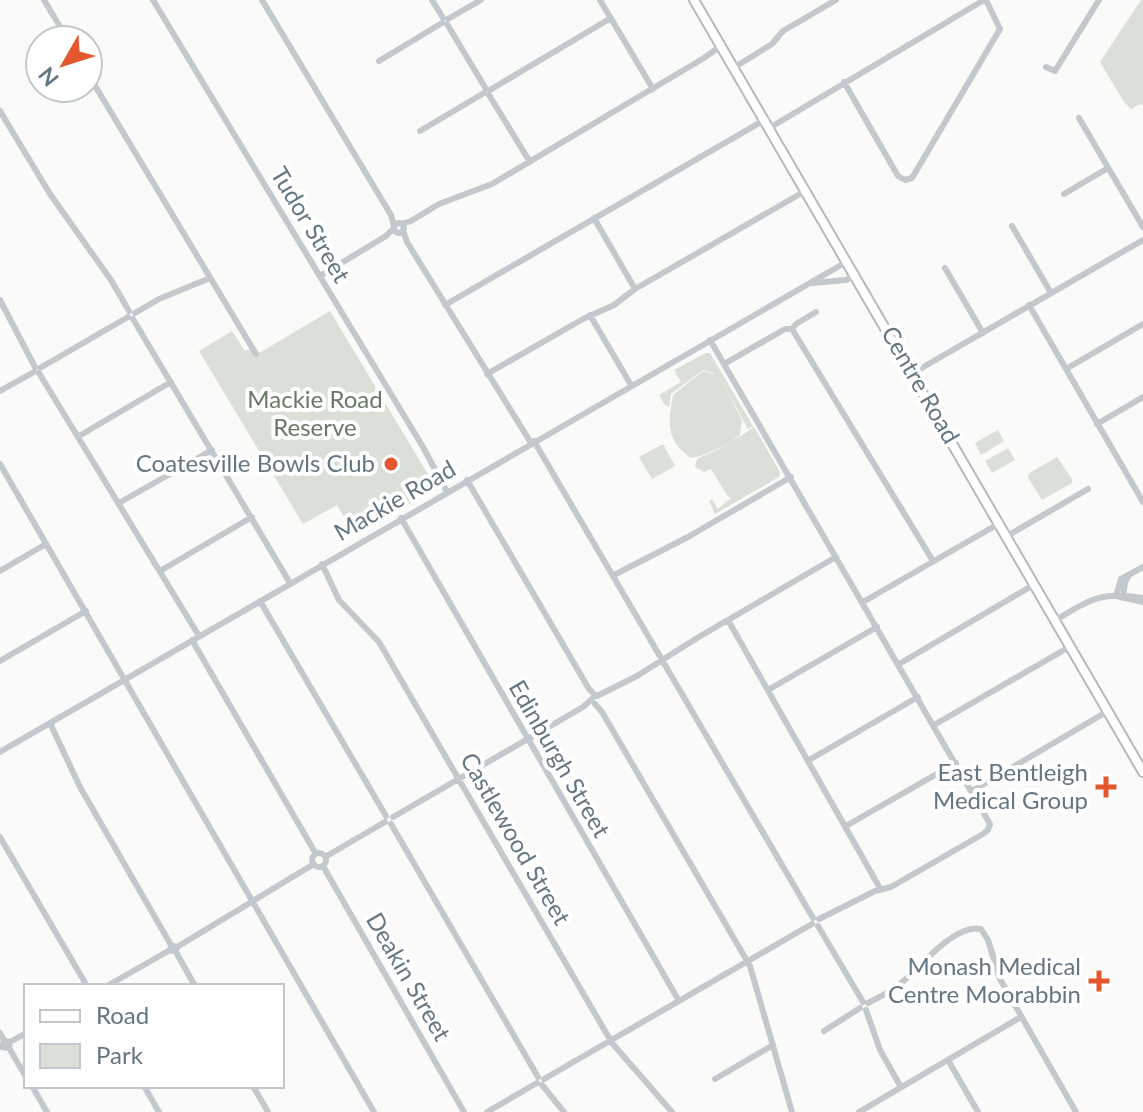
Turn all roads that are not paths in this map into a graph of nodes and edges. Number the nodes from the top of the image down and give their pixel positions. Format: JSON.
{"nodes":[{"id":1,"x":44,"y":0,"type":"edge"},
{"id":2,"x":153,"y":0,"type":"edge"},
{"id":3,"x":262,"y":0,"type":"edge"},
{"id":4,"x":432,"y":0,"type":"edge"},
{"id":5,"x":481,"y":0,"type":"edge"},
{"id":6,"x":600,"y":0,"type":"edge"},
{"id":7,"x":694,"y":0,"type":"edge"},
{"id":8,"x":836,"y":0,"type":"edge"},
{"id":9,"x":985,"y":0,"type":"edge"},
{"id":10,"x":1099,"y":0,"type":"edge"},
{"id":11,"x":611,"y":18,"type":"junction"},
{"id":12,"x":445,"y":21,"type":"junction"},
{"id":13,"x":58,"y":24,"type":"edge"},
{"id":14,"x":723,"y":47,"type":"junction"},
{"id":15,"x":379,"y":61,"type":"dead end"},
{"id":16,"x":735,"y":67,"type":"junction"},
{"id":17,"x":1046,"y":67,"type":"dead end"},
{"id":18,"x":1055,"y":71,"type":"junction"},
{"id":19,"x":1062,"y":75,"type":"dead end"},
{"id":20,"x":844,"y":82,"type":"junction"},
{"id":21,"x":653,"y":89,"type":"junction"},
{"id":22,"x":487,"y":92,"type":"junction"},
{"id":23,"x":104,"y":101,"type":"edge"},
{"id":24,"x":0,"y":111,"type":"edge"},
{"id":25,"x":1079,"y":118,"type":"dead end"},
{"id":26,"x":768,"y":123,"type":"junction"},
{"id":27,"x":420,"y":131,"type":"dead end"},
{"id":28,"x":530,"y":162,"type":"junction"},
{"id":29,"x":1108,"y":168,"type":"junction"},
{"id":30,"x":807,"y":190,"type":"junction"},
{"id":31,"x":1064,"y":194,"type":"dead end"},
{"id":32,"x":594,"y":218,"type":"junction"},
{"id":33,"x":1012,"y":226,"type":"dead end"},
{"id":34,"x":1143,"y":227,"type":"edge"},
{"id":35,"x":399,"y":228,"type":"junction"},
{"id":36,"x":1143,"y":240,"type":"edge"},
{"id":37,"x":848,"y":261,"type":"junction"},
{"id":38,"x":945,"y":268,"type":"dead end"},
{"id":39,"x":856,"y":275,"type":"junction"},
{"id":40,"x":320,"y":276,"type":"junction"},
{"id":41,"x":210,"y":278,"type":"junction"},
{"id":42,"x":809,"y":283,"type":"junction"},
{"id":43,"x":635,"y":289,"type":"junction"},
{"id":44,"x":1051,"y":293,"type":"junction"},
{"id":45,"x":0,"y":300,"type":"edge"},
{"id":46,"x":445,"y":305,"type":"junction"},
{"id":47,"x":1029,"y":305,"type":"junction"},
{"id":48,"x":816,"y":312,"type":"dead end"},
{"id":49,"x":131,"y":315,"type":"junction"},
{"id":50,"x":590,"y":315,"type":"junction"},
{"id":51,"x":1143,"y":324,"type":"edge"},
{"id":52,"x":792,"y":329,"type":"junction"},
{"id":53,"x":983,"y":333,"type":"junction"},
{"id":54,"x":710,"y":340,"type":"junction"},
{"id":55,"x":256,"y":354,"type":"dead end"},
{"id":56,"x":723,"y":363,"type":"junction"},
{"id":57,"x":1066,"y":369,"type":"junction"},
{"id":58,"x":37,"y":370,"type":"junction"},
{"id":59,"x":913,"y":373,"type":"junction"},
{"id":60,"x":487,"y":374,"type":"junction"},
{"id":61,"x":171,"y":382,"type":"junction"},
{"id":62,"x":631,"y":385,"type":"junction"},
{"id":63,"x":0,"y":391,"type":"edge"},
{"id":64,"x":1143,"y":397,"type":"edge"},
{"id":65,"x":1097,"y":424,"type":"junction"},
{"id":66,"x":79,"y":436,"type":"junction"},
{"id":67,"x":532,"y":442,"type":"junction"},
{"id":68,"x":212,"y":450,"type":"junction"},
{"id":69,"x":0,"y":464,"type":"edge"},
{"id":70,"x":791,"y":477,"type":"junction"},
{"id":71,"x":4,"y":479,"type":"edge"},
{"id":72,"x":467,"y":480,"type":"junction"},
{"id":73,"x":1143,"y":482,"type":"edge"},
{"id":74,"x":1135,"y":487,"type":"junction"},
{"id":75,"x":1088,"y":489,"type":"dead end"},
{"id":76,"x":449,"y":491,"type":"junction"},
{"id":77,"x":1143,"y":502,"type":"edge"},
{"id":78,"x":119,"y":503,"type":"junction"},
{"id":79,"x":252,"y":517,"type":"junction"},
{"id":80,"x":400,"y":519,"type":"junction"},
{"id":81,"x":1000,"y":523,"type":"junction"},
{"id":82,"x":1007,"y":536,"type":"junction"},
{"id":83,"x":46,"y":544,"type":"junction"},
{"id":84,"x":836,"y":557,"type":"junction"},
{"id":85,"x":933,"y":561,"type":"junction"},
{"id":86,"x":320,"y":565,"type":"junction"},
{"id":87,"x":1143,"y":567,"type":"edge"},
{"id":88,"x":0,"y":571,"type":"edge"},
{"id":89,"x":160,"y":571,"type":"junction"},
{"id":90,"x":614,"y":575,"type":"junction"},
{"id":91,"x":292,"y":582,"type":"junction"},
{"id":92,"x":1035,"y":584,"type":"junction"},
{"id":93,"x":1121,"y":596,"type":"junction"},
{"id":94,"x":262,"y":600,"type":"junction"},
{"id":95,"x":1143,"y":600,"type":"edge"},
{"id":96,"x":863,"y":602,"type":"junction"},
{"id":97,"x":86,"y":611,"type":"junction"},
{"id":98,"x":728,"y":620,"type":"junction"},
{"id":99,"x":1056,"y":620,"type":"junction"},
{"id":100,"x":877,"y":627,"type":"junction"},
{"id":101,"x":195,"y":638,"type":"junction"},
{"id":102,"x":1071,"y":646,"type":"junction"},
{"id":103,"x":663,"y":660,"type":"junction"},
{"id":104,"x":0,"y":661,"type":"edge"},
{"id":105,"x":899,"y":664,"type":"junction"},
{"id":106,"x":124,"y":680,"type":"junction"},
{"id":107,"x":768,"y":690,"type":"junction"},
{"id":108,"x":918,"y":697,"type":"junction"},
{"id":109,"x":596,"y":700,"type":"junction"},
{"id":110,"x":1108,"y":711,"type":"junction"},
{"id":111,"x":50,"y":723,"type":"junction"},
{"id":112,"x":934,"y":725,"type":"junction"},
{"id":113,"x":527,"y":739,"type":"junction"},
{"id":114,"x":0,"y":752,"type":"edge"},
{"id":115,"x":809,"y":760,"type":"junction"},
{"id":116,"x":956,"y":763,"type":"junction"},
{"id":117,"x":1143,"y":772,"type":"edge"},
{"id":118,"x":459,"y":779,"type":"junction"},
{"id":119,"x":972,"y":791,"type":"junction"},
{"id":120,"x":389,"y":820,"type":"junction"},
{"id":121,"x":846,"y":826,"type":"junction"},
{"id":122,"x":0,"y":837,"type":"edge"},
{"id":123,"x":316,"y":854,"type":"junction"},
{"id":124,"x":325,"y":857,"type":"junction"},
{"id":125,"x":314,"y":864,"type":"junction"},
{"id":126,"x":323,"y":866,"type":"junction"},
{"id":127,"x":881,"y":890,"type":"junction"},
{"id":128,"x":251,"y":901,"type":"junction"},
{"id":129,"x":816,"y":922,"type":"junction"},
{"id":130,"x":174,"y":948,"type":"junction"},
{"id":131,"x":747,"y":961,"type":"junction"},
{"id":132,"x":86,"y":984,"type":"edge"},
{"id":133,"x":111,"y":984,"type":"edge"},
{"id":134,"x":194,"y":984,"type":"edge"},
{"id":135,"x":679,"y":1001,"type":"junction"},
{"id":136,"x":864,"y":1006,"type":"junction"},
{"id":137,"x":1021,"y":1017,"type":"junction"},
{"id":138,"x":824,"y":1031,"type":"dead end"},
{"id":139,"x":24,"y":1034,"type":"edge"},
{"id":140,"x":611,"y":1040,"type":"junction"},
{"id":141,"x":4,"y":1043,"type":"edge"},
{"id":142,"x":773,"y":1045,"type":"junction"},
{"id":143,"x":948,"y":1060,"type":"junction"},
{"id":144,"x":24,"y":1074,"type":"edge"},
{"id":145,"x":715,"y":1079,"type":"dead end"},
{"id":146,"x":540,"y":1081,"type":"junction"},
{"id":147,"x":901,"y":1087,"type":"junction"},
{"id":148,"x":33,"y":1088,"type":"edge"},
{"id":149,"x":145,"y":1088,"type":"edge"},
{"id":150,"x":254,"y":1088,"type":"edge"},
{"id":151,"x":874,"y":1103,"type":"junction"},
{"id":152,"x":464,"y":1110,"type":"edge"},
{"id":153,"x":47,"y":1112,"type":"edge"},
{"id":154,"x":159,"y":1112,"type":"edge"},
{"id":155,"x":268,"y":1112,"type":"edge"},
{"id":156,"x":374,"y":1112,"type":"edge"},
{"id":157,"x":487,"y":1112,"type":"edge"},
{"id":158,"x":564,"y":1112,"type":"edge"},
{"id":159,"x":672,"y":1112,"type":"edge"},
{"id":160,"x":792,"y":1112,"type":"edge"},
{"id":161,"x":859,"y":1112,"type":"edge"},
{"id":162,"x":879,"y":1112,"type":"edge"},
{"id":163,"x":978,"y":1112,"type":"edge"},
{"id":164,"x":1076,"y":1112,"type":"edge"}],
"edges":[{"from":1,"to":13,"type":"street"},
{"from":2,"to":40,"type":"street","name":"Tudor Street"},
{"from":3,"to":35,"type":"street"},
{"from":4,"to":12,"type":"street"},
{"from":5,"to":12,"type":"street"},
{"from":6,"to":11,"type":"street"},
{"from":7,"to":14,"type":"main road","name":"Centre Road"},
{"from":8,"to":16,"type":"street"},
{"from":9,"to":20,"type":"street"},
{"from":9,"to":20,"type":"street"},
{"from":10,"to":18,"type":"street"},
{"from":11,"to":21,"type":"street"},
{"from":11,"to":22,"type":"street"},
{"from":12,"to":15,"type":"street"},
{"from":12,"to":22,"type":"street"},
{"from":14,"to":16,"type":"main road","name":"Centre Road"},
{"from":14,"to":21,"type":"street"},
{"from":16,"to":26,"type":"main road","name":"Centre Road"},
{"from":17,"to":18,"type":"street"},
{"from":18,"to":19,"type":"street"},
{"from":20,"to":26,"type":"street"},
{"from":21,"to":28,"type":"street"},
{"from":22,"to":27,"type":"street"},
{"from":22,"to":28,"type":"street"},
{"from":23,"to":41,"type":"street"},
{"from":24,"to":49,"type":"street"},
{"from":25,"to":29,"type":"street"},
{"from":26,"to":30,"type":"main road","name":"Centre Road"},
{"from":26,"to":32,"type":"street"},
{"from":28,"to":35,"type":"street"},
{"from":29,"to":31,"type":"street"},
{"from":29,"to":34,"type":"street"},
{"from":30,"to":37,"type":"main road","name":"Centre Road"},
{"from":30,"to":43,"type":"street"},
{"from":32,"to":43,"type":"street"},
{"from":32,"to":46,"type":"street"},
{"from":33,"to":44,"type":"street"},
{"from":35,"to":40,"type":"street"},
{"from":35,"to":46,"type":"street"},
{"from":36,"to":44,"type":"street"},
{"from":37,"to":39,"type":"main road","name":"Centre Road"},
{"from":37,"to":42,"type":"street","name":"Mackie Road"},
{"from":38,"to":53,"type":"street"},
{"from":39,"to":42,"type":"street","name":"Mackie Road"},
{"from":39,"to":59,"type":"main road","name":"Centre Road"},
{"from":40,"to":76,"type":"street","name":"Tudor Street"},
{"from":41,"to":49,"type":"street"},
{"from":41,"to":55,"type":"street"},
{"from":42,"to":54,"type":"street","name":"Mackie Road"},
{"from":43,"to":50,"type":"street"},
{"from":44,"to":47,"type":"street"},
{"from":45,"to":58,"type":"street"},
{"from":46,"to":60,"type":"street"},
{"from":47,"to":53,"type":"street"},
{"from":47,"to":57,"type":"street"},
{"from":48,"to":52,"type":"street"},
{"from":49,"to":58,"type":"street"},
{"from":49,"to":61,"type":"street"},
{"from":50,"to":60,"type":"street"},
{"from":50,"to":62,"type":"street"},
{"from":51,"to":57,"type":"street"},
{"from":52,"to":56,"type":"street"},
{"from":52,"to":85,"type":"street"},
{"from":53,"to":59,"type":"street"},
{"from":54,"to":56,"type":"street"},
{"from":54,"to":62,"type":"street","name":"Mackie Road"},
{"from":56,"to":70,"type":"street"},
{"from":57,"to":65,"type":"street"},
{"from":58,"to":63,"type":"street"},
{"from":58,"to":66,"type":"street"},
{"from":59,"to":81,"type":"main road","name":"Centre Road"},
{"from":60,"to":67,"type":"street"},
{"from":61,"to":66,"type":"street"},
{"from":61,"to":68,"type":"street"},
{"from":62,"to":67,"type":"street","name":"Mackie Road"},
{"from":64,"to":65,"type":"street"},
{"from":65,"to":74,"type":"street"},
{"from":66,"to":78,"type":"street"},
{"from":67,"to":72,"type":"street","name":"Mackie Road"},
{"from":67,"to":90,"type":"street"},
{"from":68,"to":78,"type":"street"},
{"from":68,"to":79,"type":"street"},
{"from":69,"to":71,"type":"street"},
{"from":70,"to":84,"type":"street"},
{"from":70,"to":90,"type":"street"},
{"from":71,"to":83,"type":"street"},
{"from":72,"to":76,"type":"street","name":"Mackie Road"},
{"from":72,"to":109,"type":"street"},
{"from":73,"to":74,"type":"street"},
{"from":74,"to":77,"type":"street"},
{"from":75,"to":82,"type":"street"},
{"from":76,"to":80,"type":"street","name":"Mackie Road"},
{"from":78,"to":89,"type":"street"},
{"from":79,"to":89,"type":"street"},
{"from":79,"to":91,"type":"street"},
{"from":80,"to":86,"type":"street","name":"Mackie Road"},
{"from":80,"to":113,"type":"street","name":"Edinburgh Street"},
{"from":81,"to":82,"type":"main road","name":"Centre Road"},
{"from":81,"to":85,"type":"street"},
{"from":82,"to":92,"type":"main road","name":"Centre Road"},
{"from":83,"to":88,"type":"street"},
{"from":83,"to":97,"type":"street"},
{"from":84,"to":96,"type":"street"},
{"from":84,"to":98,"type":"street"},
{"from":85,"to":96,"type":"street"},
{"from":86,"to":91,"type":"street","name":"Mackie Road"},
{"from":86,"to":118,"type":"street","name":"Castlewood Street"},
{"from":87,"to":93,"type":"street"},
{"from":89,"to":101,"type":"street"},
{"from":90,"to":103,"type":"street"},
{"from":91,"to":94,"type":"street","name":"Mackie Road"},
{"from":92,"to":99,"type":"main road","name":"Centre Road"},
{"from":92,"to":105,"type":"street"},
{"from":93,"to":95,"type":"street"},
{"from":93,"to":99,"type":"street"},
{"from":94,"to":101,"type":"street","name":"Mackie Road"},
{"from":94,"to":120,"type":"street"},
{"from":96,"to":100,"type":"street"},
{"from":97,"to":104,"type":"street"},
{"from":97,"to":106,"type":"street"},
{"from":98,"to":103,"type":"street"},
{"from":98,"to":107,"type":"street"},
{"from":99,"to":102,"type":"main road","name":"Centre Road"},
{"from":100,"to":105,"type":"street"},
{"from":100,"to":107,"type":"street"},
{"from":101,"to":106,"type":"street","name":"Mackie Road"},
{"from":101,"to":123,"type":"street"},
{"from":102,"to":110,"type":"main road","name":"Centre Road"},
{"from":102,"to":112,"type":"street"},
{"from":103,"to":109,"type":"street"},
{"from":103,"to":129,"type":"street"},
{"from":105,"to":108,"type":"street"},
{"from":106,"to":111,"type":"street","name":"Mackie Road"},
{"from":106,"to":128,"type":"street"},
{"from":107,"to":115,"type":"street"},
{"from":108,"to":112,"type":"street"},
{"from":108,"to":115,"type":"street"},
{"from":109,"to":113,"type":"street"},
{"from":109,"to":131,"type":"street"},
{"from":110,"to":117,"type":"main road","name":"Centre Road"},
{"from":110,"to":119,"type":"street"},
{"from":111,"to":114,"type":"street","name":"Mackie Road"},
{"from":111,"to":130,"type":"street"},
{"from":112,"to":116,"type":"street"},
{"from":113,"to":118,"type":"street"},
{"from":113,"to":135,"type":"street","name":"Edinburgh Street"},
{"from":115,"to":121,"type":"street"},
{"from":116,"to":119,"type":"street"},
{"from":116,"to":121,"type":"street"},
{"from":118,"to":120,"type":"street"},
{"from":118,"to":140,"type":"street","name":"Castlewood Street"},
{"from":119,"to":127,"type":"street"},
{"from":120,"to":124,"type":"street"},
{"from":120,"to":146,"type":"street"},
{"from":121,"to":127,"type":"street"},
{"from":122,"to":132,"type":"street"},
{"from":123,"to":124,"type":"street"},
{"from":123,"to":125,"type":"street"},
{"from":124,"to":126,"type":"street"},
{"from":125,"to":126,"type":"street"},
{"from":125,"to":128,"type":"street"},
{"from":126,"to":152,"type":"street","name":"Deakin Street"},
{"from":127,"to":129,"type":"street"},
{"from":128,"to":130,"type":"street"},
{"from":128,"to":156,"type":"street"},
{"from":129,"to":131,"type":"street"},
{"from":129,"to":136,"type":"street"},
{"from":130,"to":133,"type":"street"},
{"from":130,"to":134,"type":"street"},
{"from":131,"to":135,"type":"street"},
{"from":131,"to":142,"type":"street"},
{"from":135,"to":140,"type":"street"},
{"from":136,"to":137,"type":"street"},
{"from":136,"to":138,"type":"street"},
{"from":136,"to":147,"type":"street"},
{"from":137,"to":143,"type":"street"},
{"from":137,"to":164,"type":"street"},
{"from":139,"to":141,"type":"street"},
{"from":140,"to":146,"type":"street"},
{"from":140,"to":159,"type":"street","name":"Castlewood Street"},
{"from":141,"to":144,"type":"street"},
{"from":142,"to":145,"type":"street"},
{"from":142,"to":160,"type":"street"},
{"from":143,"to":147,"type":"street"},
{"from":143,"to":163,"type":"street"},
{"from":146,"to":157,"type":"street"},
{"from":146,"to":158,"type":"street"},
{"from":147,"to":151,"type":"street"},
{"from":148,"to":153,"type":"street"},
{"from":149,"to":154,"type":"street"},
{"from":150,"to":155,"type":"street"},
{"from":151,"to":161,"type":"street"},
{"from":151,"to":162,"type":"street"}]}
